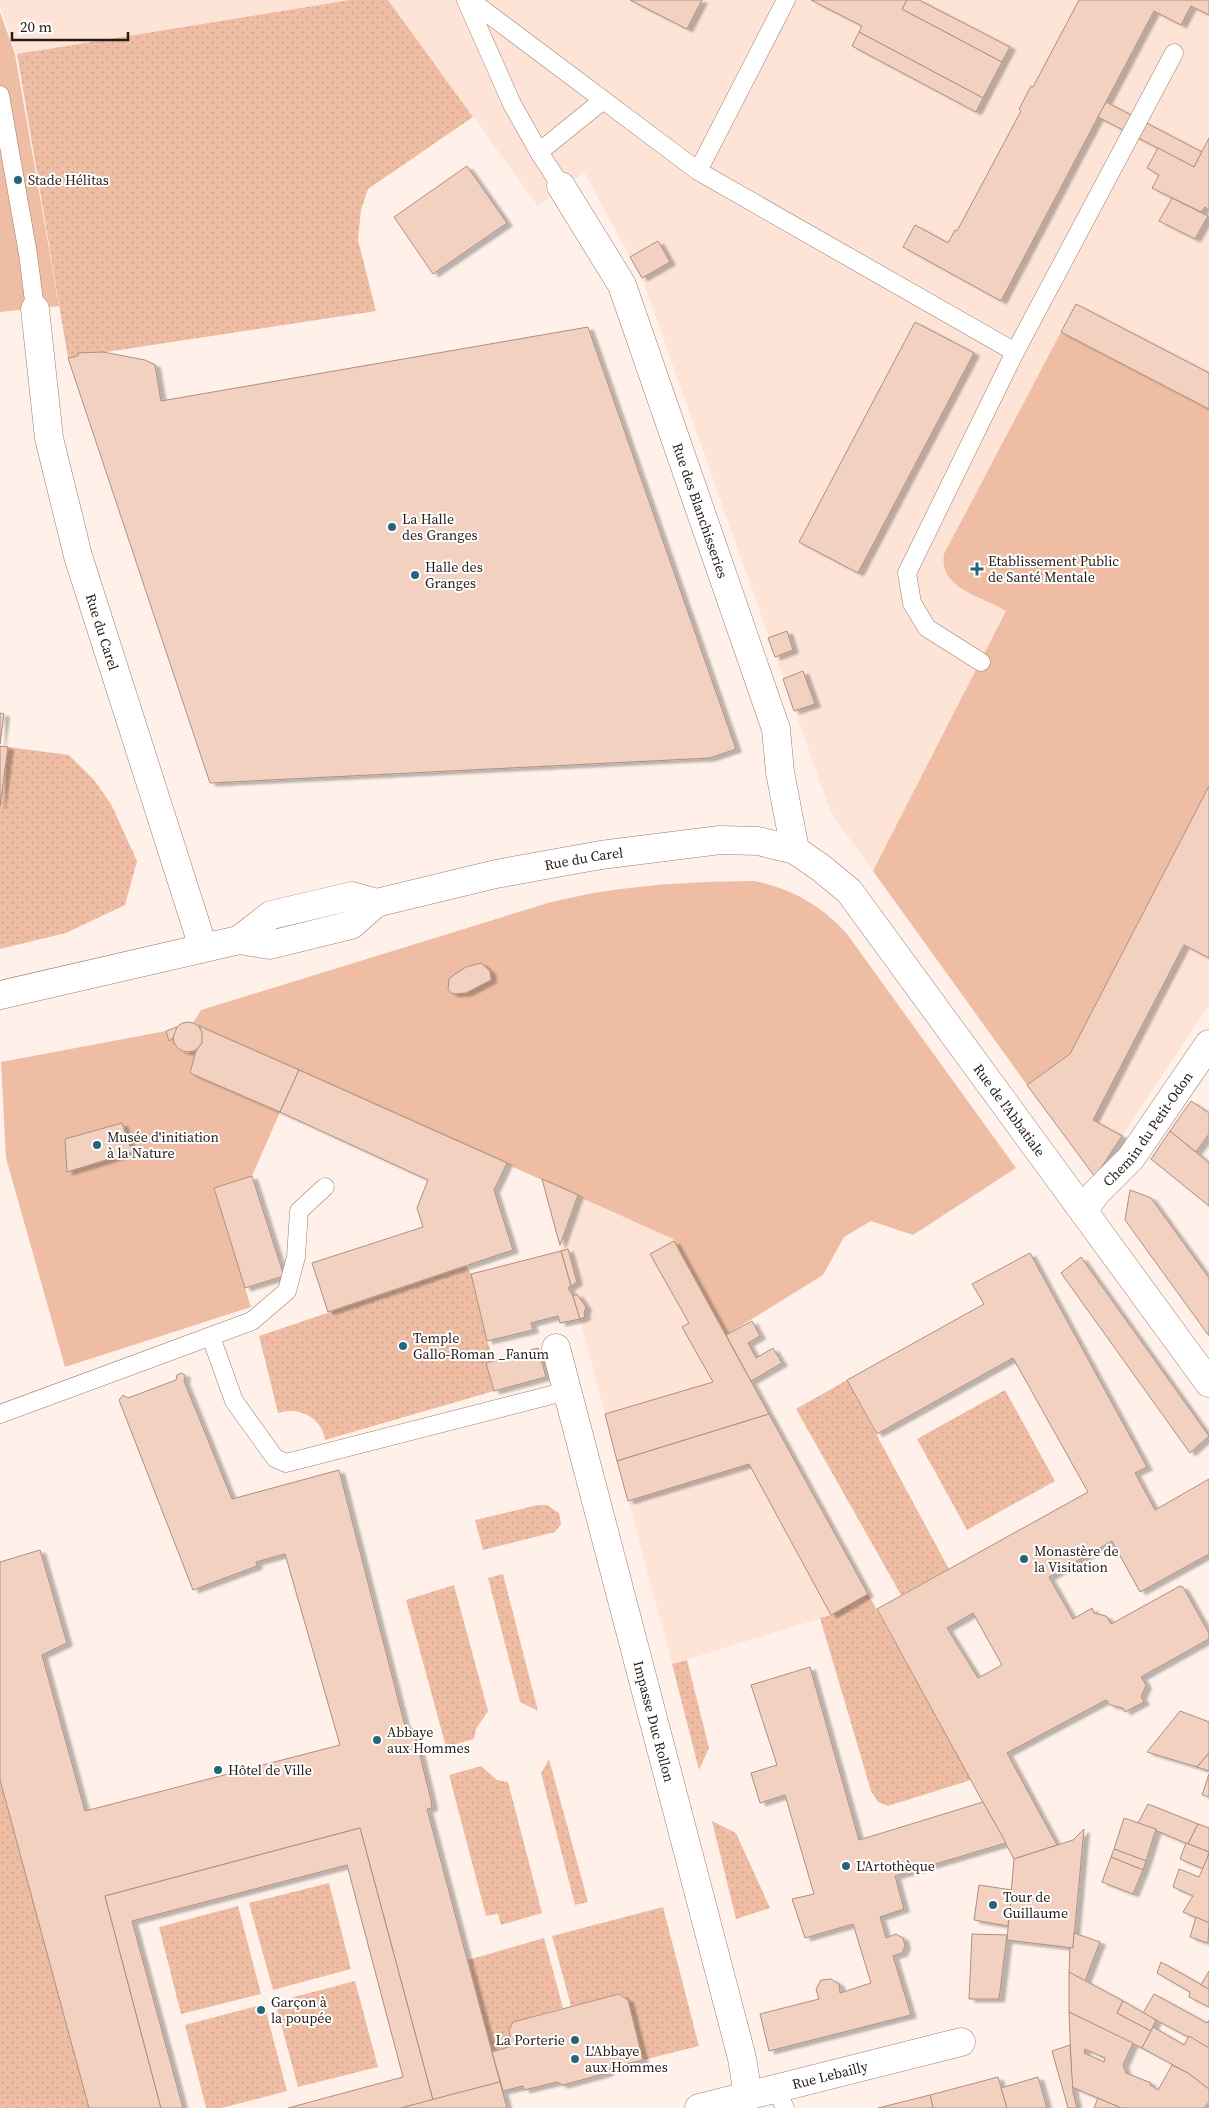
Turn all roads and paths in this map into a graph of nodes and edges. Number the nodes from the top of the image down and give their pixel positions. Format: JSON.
{"nodes":[{"id":1,"x":468,"y":0,"type":"edge"},
{"id":2,"x":786,"y":0,"type":"edge"},
{"id":3,"x":1174,"y":53,"type":"dead end"},
{"id":4,"x":0,"y":95,"type":"edge"},
{"id":5,"x":602,"y":101,"type":"junction"},
{"id":6,"x":539,"y":152,"type":"junction"},
{"id":7,"x":698,"y":171,"type":"junction"},
{"id":8,"x":561,"y":186,"type":"joint"},
{"id":9,"x":35,"y":309,"type":"joint"},
{"id":10,"x":1016,"y":352,"type":"junction"},
{"id":11,"x":981,"y":662,"type":"dead end"},
{"id":12,"x":795,"y":850,"type":"junction"},
{"id":13,"x":203,"y":947,"type":"junction"},
{"id":14,"x":0,"y":995,"type":"edge"},
{"id":15,"x":1209,"y":1044,"type":"edge"},
{"id":16,"x":325,"y":1187,"type":"dead end"},
{"id":17,"x":1083,"y":1212,"type":"junction"},
{"id":18,"x":211,"y":1337,"type":"junction"},
{"id":19,"x":556,"y":1348,"type":"dead end"},
{"id":20,"x":1209,"y":1383,"type":"edge"},
{"id":21,"x":567,"y":1390,"type":"junction"},
{"id":22,"x":0,"y":1414,"type":"edge"},
{"id":23,"x":961,"y":2042,"type":"dead end"},
{"id":24,"x":748,"y":2096,"type":"junction"},
{"id":25,"x":780,"y":2098,"type":"edge"},
{"id":26,"x":699,"y":2108,"type":"edge"}],
"edges":[{"from":1,"to":5,"type":"lane"},
{"from":1,"to":6,"type":"lane"},
{"from":2,"to":7,"type":"lane"},
{"from":3,"to":10,"type":"lane"},
{"from":4,"to":9,"type":"lane"},
{"from":5,"to":6,"type":"lane"},
{"from":5,"to":7,"type":"lane"},
{"from":6,"to":8,"type":"lane"},
{"from":7,"to":10,"type":"lane"},
{"from":8,"to":12,"type":"street","name":"Rue des Blanchisseries"},
{"from":9,"to":13,"type":"street","name":"Rue du Carel"},
{"from":10,"to":11,"type":"lane"},
{"from":12,"to":13,"type":"street","name":"Rue du Carel"},
{"from":12,"to":17,"type":"street","name":"Rue de l'Abbatiale"},
{"from":13,"to":14,"type":"street","name":"Rue du Carel"},
{"from":15,"to":17,"type":"street","name":"Chemin du Petit-Odon"},
{"from":16,"to":18,"type":"lane"},
{"from":17,"to":20,"type":"street","name":"Rue de l'Abbatiale"},
{"from":18,"to":21,"type":"lane"},
{"from":18,"to":22,"type":"lane"},
{"from":19,"to":21,"type":"street","name":"Impasse Duc Rollon"},
{"from":21,"to":24,"type":"street","name":"Impasse Duc Rollon"},
{"from":23,"to":25,"type":"street","name":"Rue Lebailly"},
{"from":24,"to":25,"type":"street","name":"Rue Lebailly"},
{"from":24,"to":26,"type":"street","name":"Rue Lebailly"}]}
